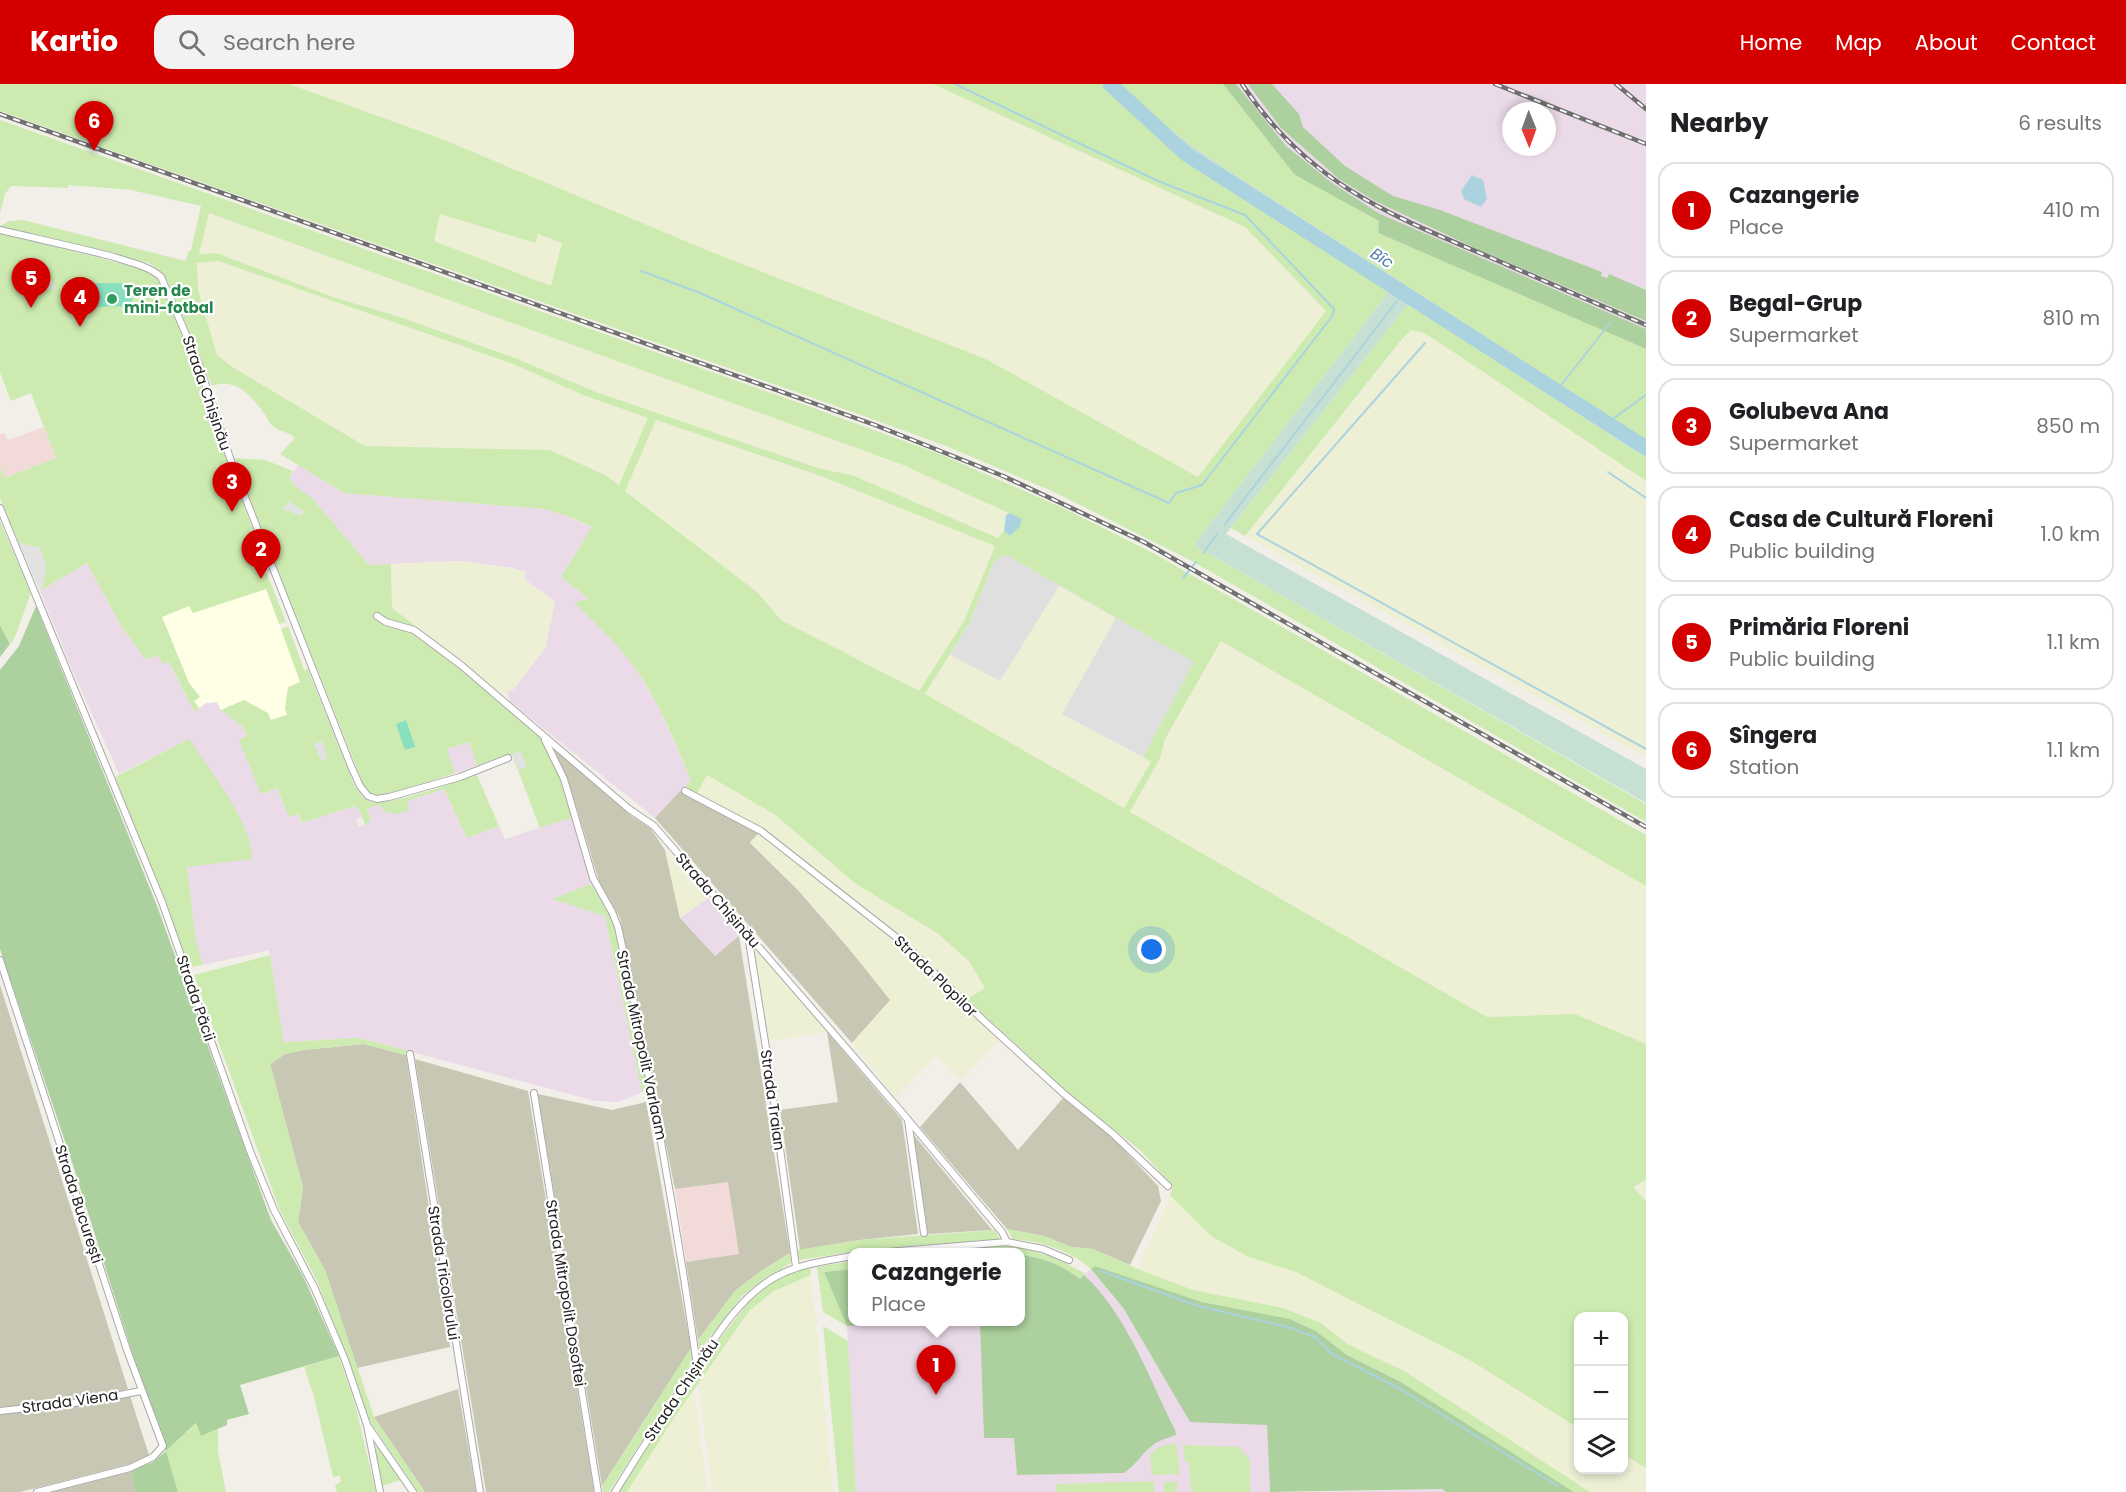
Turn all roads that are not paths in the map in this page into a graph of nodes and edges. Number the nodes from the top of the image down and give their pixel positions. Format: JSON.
{"nodes":[{"id":1,"x":0,"y":230,"type":"edge"},
{"id":2,"x":0,"y":508,"type":"edge"},
{"id":3,"x":377,"y":616,"type":"dead end"},
{"id":4,"x":544,"y":737,"type":"junction"},
{"id":5,"x":508,"y":758,"type":"dead end"},
{"id":6,"x":685,"y":791,"type":"dead end"},
{"id":7,"x":747,"y":934,"type":"junction"},
{"id":8,"x":0,"y":960,"type":"edge"},
{"id":9,"x":410,"y":1054,"type":"dead end"},
{"id":10,"x":534,"y":1093,"type":"dead end"},
{"id":11,"x":908,"y":1119,"type":"junction"},
{"id":12,"x":1168,"y":1186,"type":"dead end"},
{"id":13,"x":924,"y":1233,"type":"dead end"},
{"id":14,"x":1007,"y":1242,"type":"junction"},
{"id":15,"x":935,"y":1248,"type":"edge"},
{"id":16,"x":848,"y":1257,"type":"edge"},
{"id":17,"x":1069,"y":1260,"type":"dead end"},
{"id":18,"x":796,"y":1267,"type":"junction"},
{"id":19,"x":697,"y":1365,"type":"junction"},
{"id":20,"x":141,"y":1391,"type":"junction"},
{"id":21,"x":0,"y":1411,"type":"edge"},
{"id":22,"x":367,"y":1425,"type":"junction"},
{"id":23,"x":37,"y":1492,"type":"edge"},
{"id":24,"x":380,"y":1492,"type":"edge"},
{"id":25,"x":413,"y":1492,"type":"edge"},
{"id":26,"x":480,"y":1492,"type":"edge"},
{"id":27,"x":598,"y":1492,"type":"edge"},
{"id":28,"x":615,"y":1492,"type":"edge"}],
"edges":[{"from":1,"to":5,"type":"street","name":"Strada Chișinău"},
{"from":2,"to":22,"type":"street","name":"Strada Păcii"},
{"from":3,"to":4,"type":"street","name":"Strada Chișinău"},
{"from":4,"to":7,"type":"street","name":"Strada Chișinău"},
{"from":4,"to":19,"type":"street","name":"Strada Mitropolit Varlaam"},
{"from":6,"to":12,"type":"street","name":"Strada Plopilor"},
{"from":7,"to":11,"type":"street","name":"Strada Chișinău"},
{"from":7,"to":18,"type":"street","name":"Strada Traian"},
{"from":8,"to":20,"type":"street","name":"Strada București"},
{"from":9,"to":26,"type":"street","name":"Strada Tricolorului"},
{"from":10,"to":27,"type":"street","name":"Strada Mitropolit Dosoftei"},
{"from":11,"to":13,"type":"street"},
{"from":11,"to":14,"type":"street","name":"Strada Chișinău"},
{"from":14,"to":15,"type":"street"},
{"from":14,"to":17,"type":"street"},
{"from":16,"to":18,"type":"street","name":"Strada Chișinău"},
{"from":18,"to":19,"type":"street","name":"Strada Chișinău"},
{"from":19,"to":28,"type":"street","name":"Strada Chișinău"},
{"from":20,"to":21,"type":"street","name":"Strada Viena"},
{"from":20,"to":23,"type":"street","name":"Strada București"},
{"from":22,"to":24,"type":"street","name":"Strada Păcii"},
{"from":22,"to":25,"type":"street"}]}
